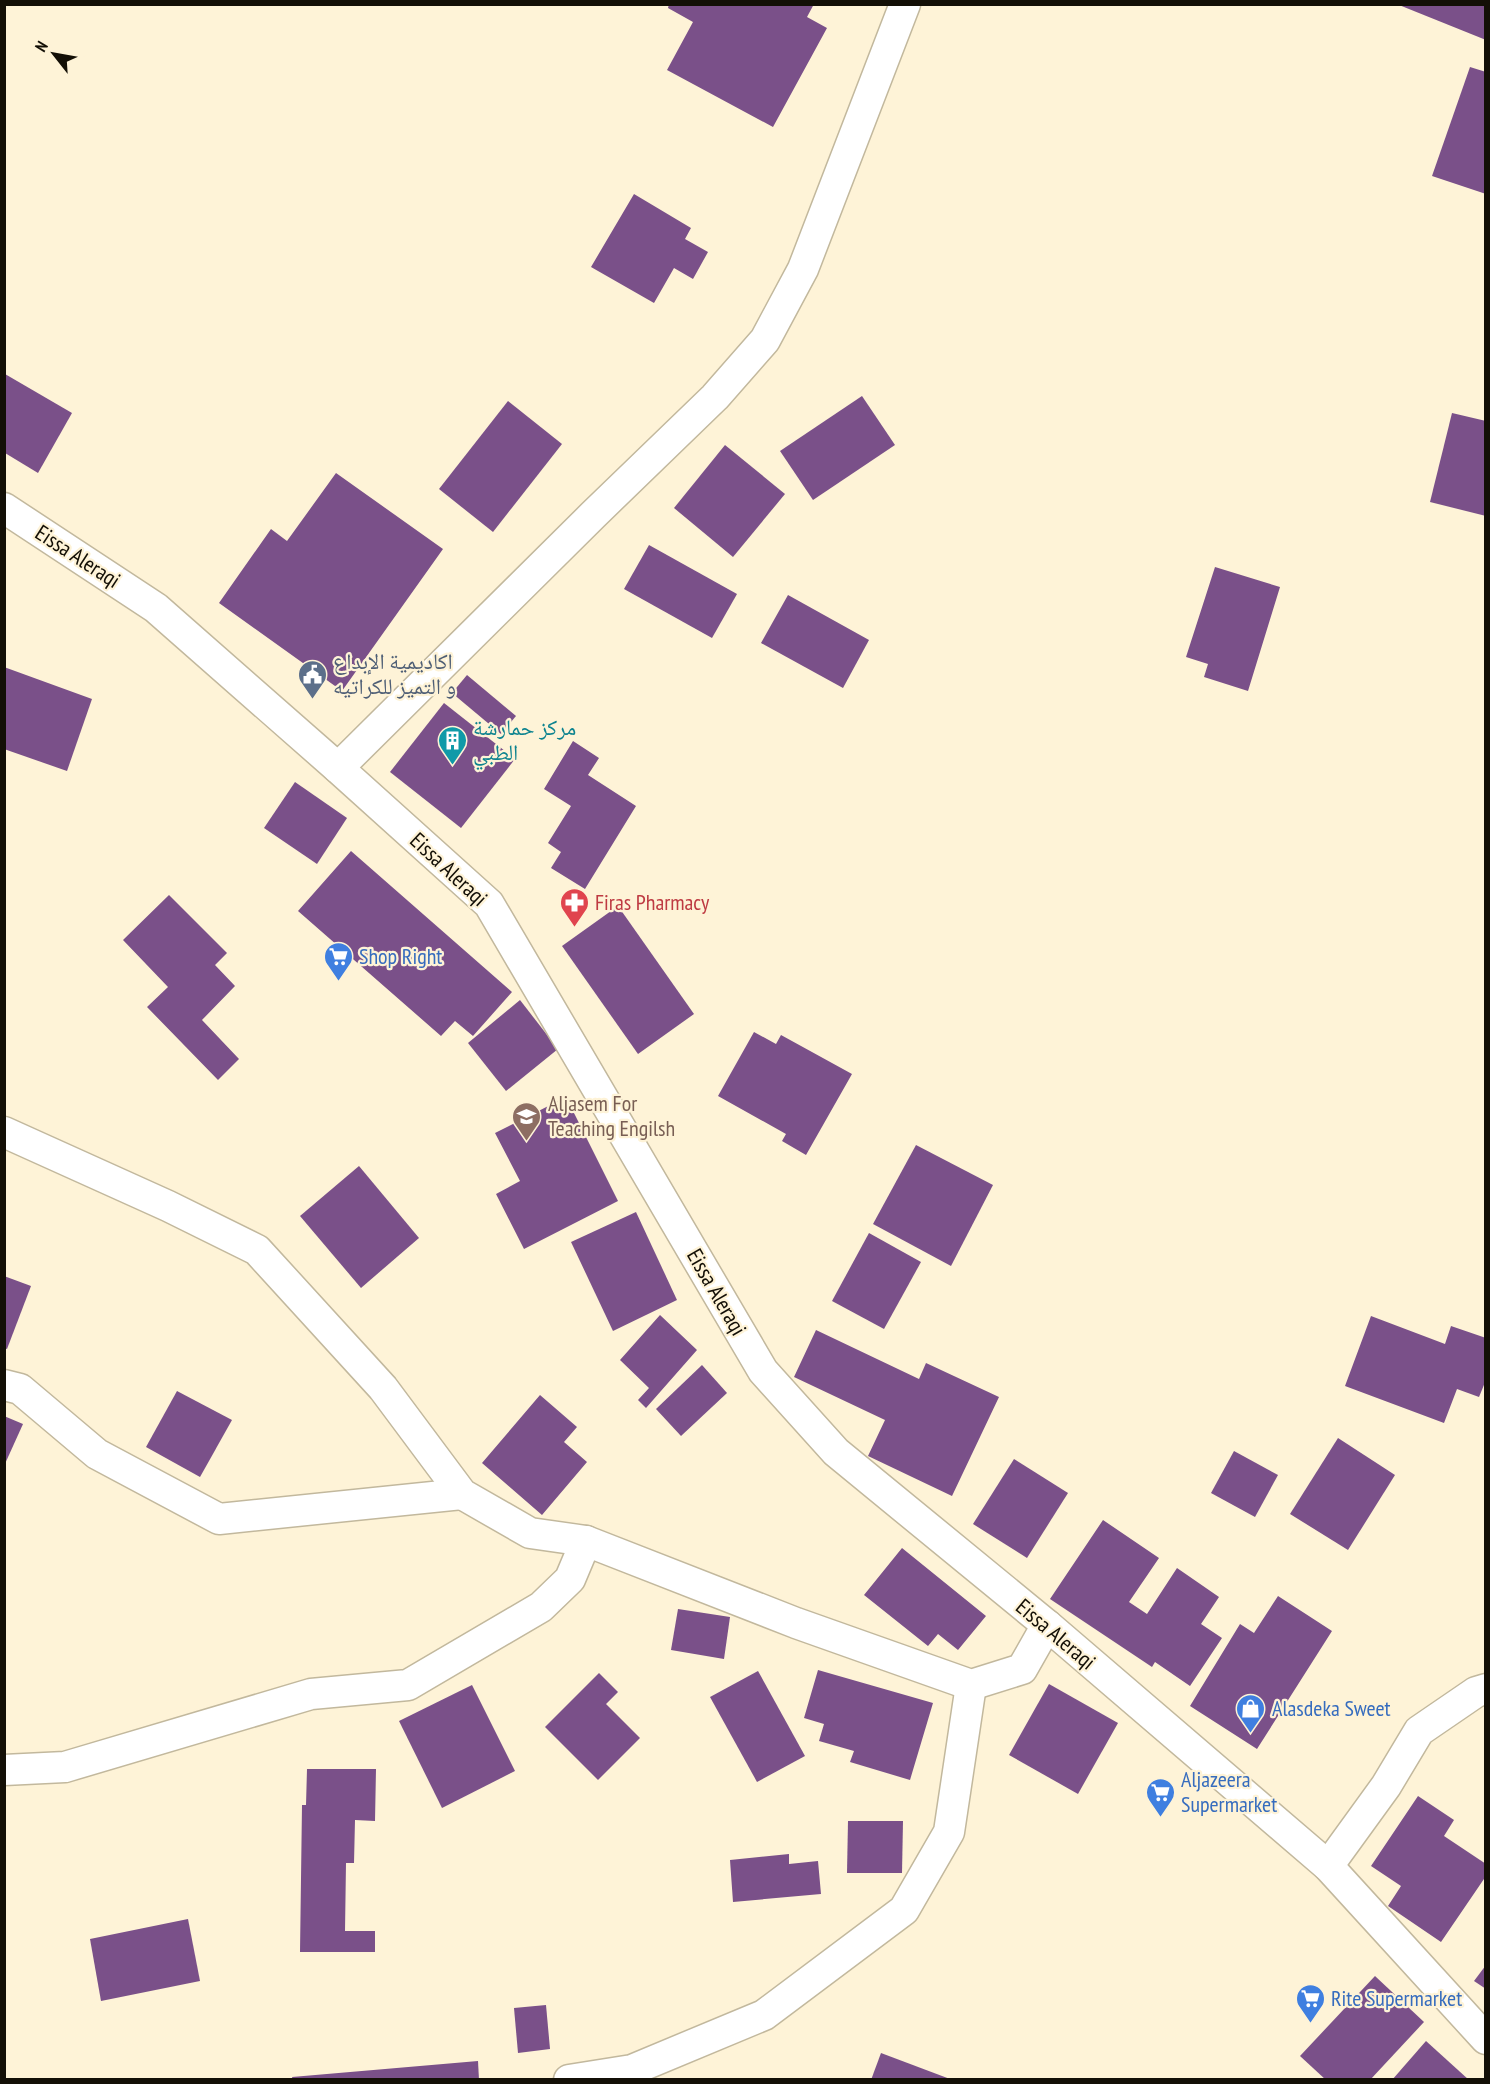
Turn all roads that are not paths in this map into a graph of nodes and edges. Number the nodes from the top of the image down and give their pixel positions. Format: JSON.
{"nodes":[{"id":1,"x":905,"y":4,"type":"edge"},
{"id":2,"x":4,"y":508,"type":"edge"},
{"id":3,"x":338,"y":768,"type":"junction"},
{"id":4,"x":4,"y":1132,"type":"edge"},
{"id":5,"x":4,"y":1385,"type":"edge"},
{"id":6,"x":462,"y":1494,"type":"junction"},
{"id":7,"x":586,"y":1541,"type":"junction"},
{"id":8,"x":1047,"y":1625,"type":"junction"},
{"id":9,"x":971,"y":1685,"type":"junction"},
{"id":10,"x":1485,"y":1689,"type":"edge"},
{"id":11,"x":4,"y":1770,"type":"edge"},
{"id":12,"x":1329,"y":1866,"type":"junction"},
{"id":13,"x":1485,"y":2039,"type":"edge"},
{"id":14,"x":569,"y":2079,"type":"edge"}],
"edges":[{"from":1,"to":3,"type":"street"},
{"from":2,"to":3,"type":"street","name":"Eissa Aleraqi"},
{"from":3,"to":8,"type":"street","name":"Eissa Aleraqi"},
{"from":4,"to":6,"type":"street"},
{"from":5,"to":6,"type":"street"},
{"from":6,"to":7,"type":"street"},
{"from":7,"to":9,"type":"street"},
{"from":7,"to":11,"type":"street"},
{"from":8,"to":9,"type":"street"},
{"from":8,"to":12,"type":"street","name":"Eissa Aleraqi"},
{"from":9,"to":14,"type":"street"},
{"from":10,"to":12,"type":"street"},
{"from":12,"to":13,"type":"street","name":"Eissa Aleraqi"}]}
